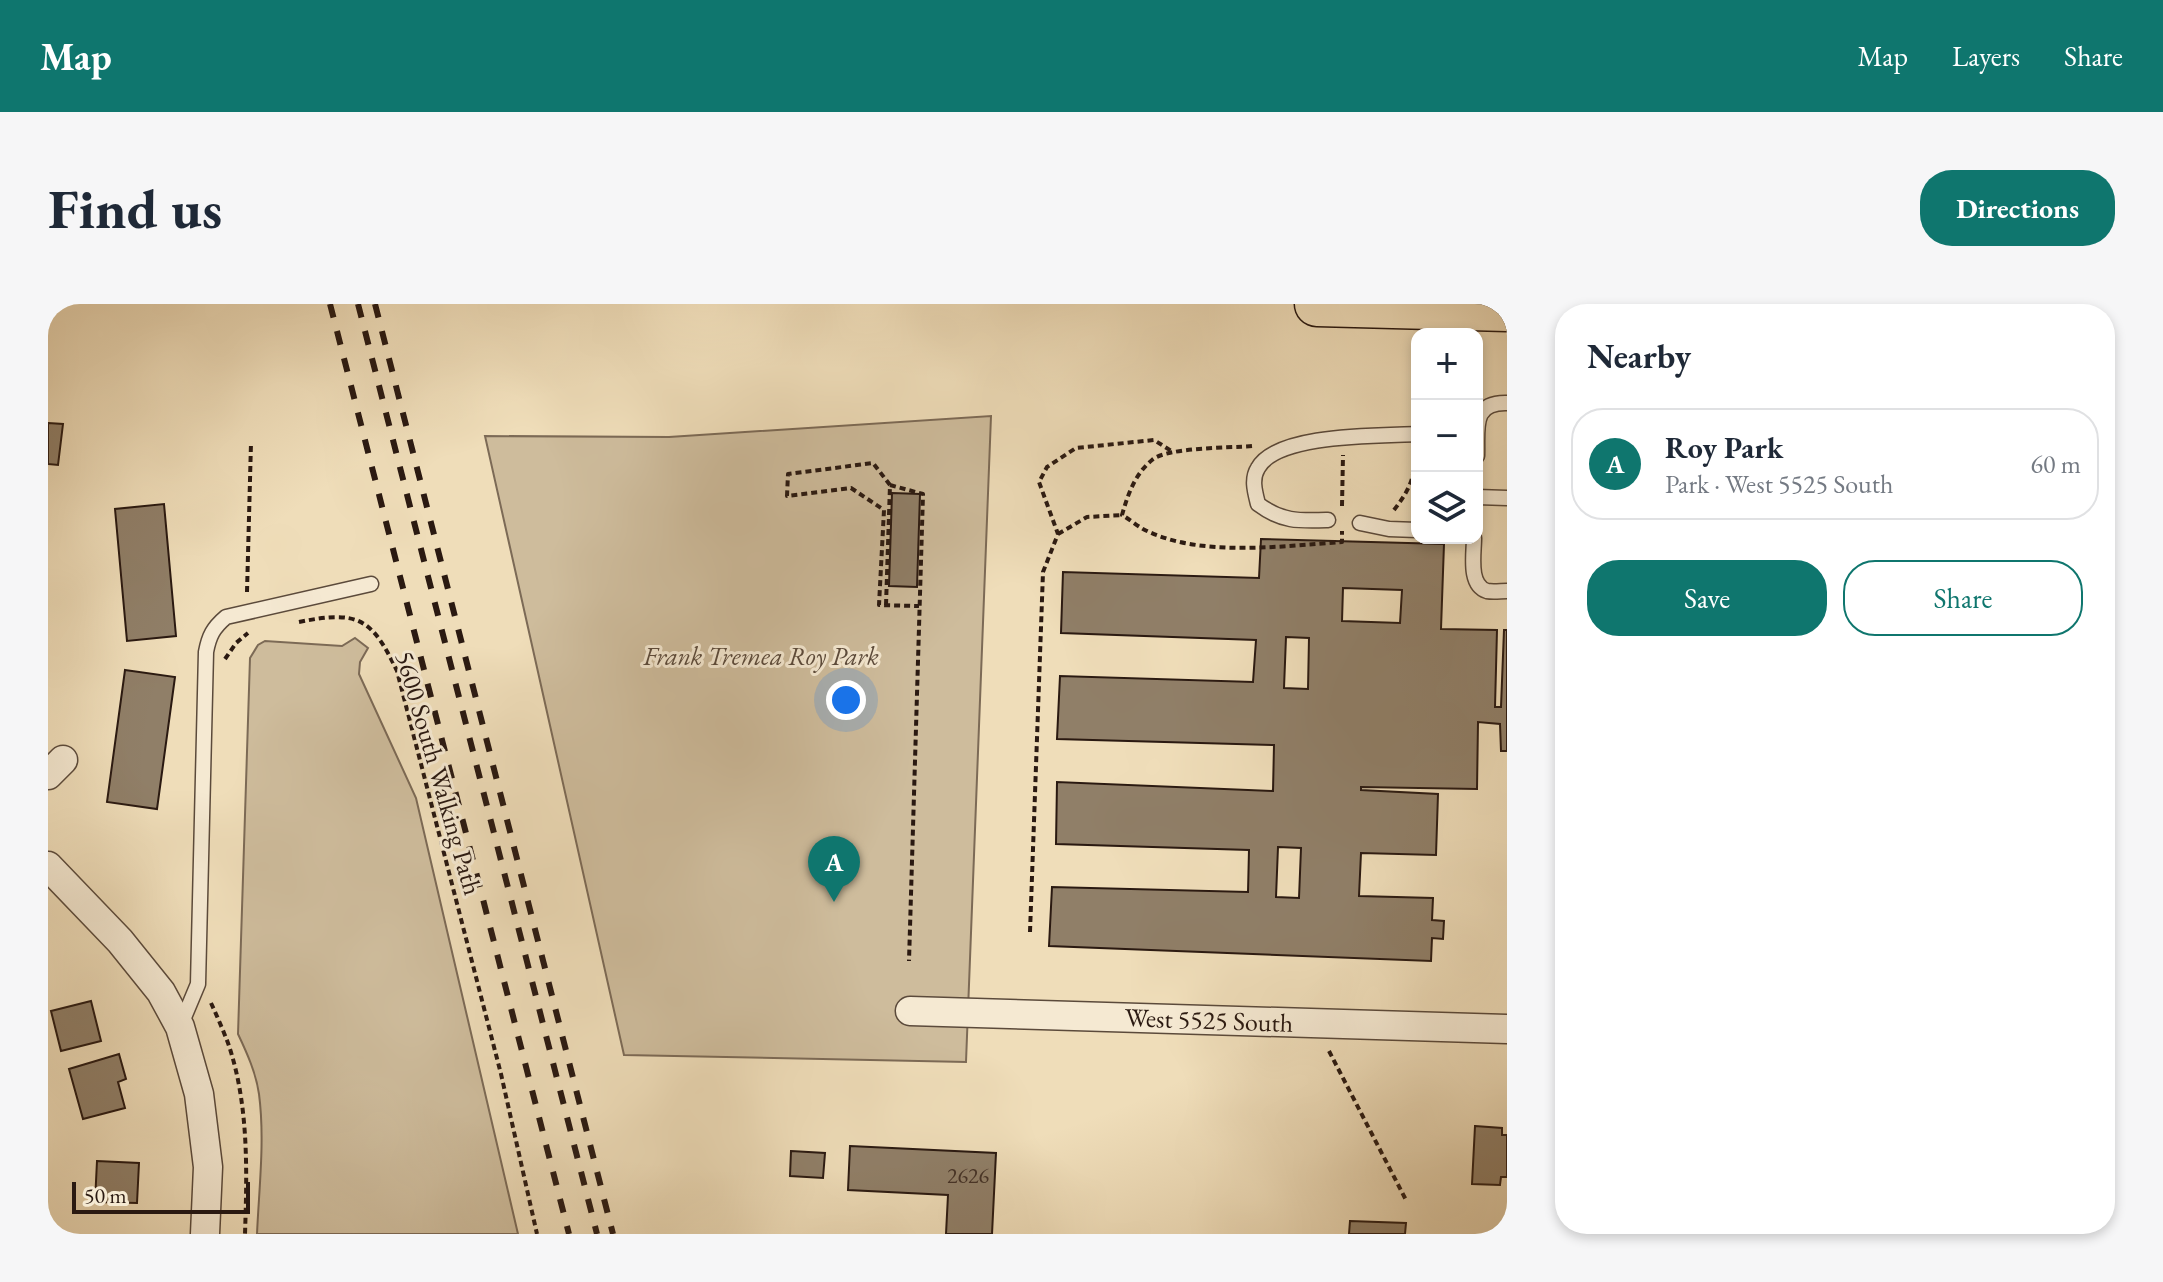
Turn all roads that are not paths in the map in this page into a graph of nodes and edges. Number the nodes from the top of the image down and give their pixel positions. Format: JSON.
{"nodes":[{"id":1,"x":1317,"y":304,"type":"edge"},
{"id":2,"x":1507,"y":309,"type":"edge"},
{"id":3,"x":1507,"y":403,"type":"edge"},
{"id":4,"x":1483,"y":409,"type":"edge"},
{"id":5,"x":1411,"y":434,"type":"edge"},
{"id":6,"x":1483,"y":497,"type":"edge"},
{"id":7,"x":1507,"y":498,"type":"edge"},
{"id":8,"x":1335,"y":520,"type":"road end"},
{"id":9,"x":1360,"y":523,"type":"dead end"},
{"id":10,"x":1411,"y":530,"type":"edge"},
{"id":11,"x":1474,"y":544,"type":"edge"},
{"id":12,"x":371,"y":584,"type":"dead end"},
{"id":13,"x":1507,"y":591,"type":"edge"},
{"id":14,"x":48,"y":866,"type":"edge"},
{"id":15,"x":910,"y":1011,"type":"dead end"},
{"id":16,"x":180,"y":1027,"type":"junction"},
{"id":17,"x":1507,"y":1029,"type":"edge"},
{"id":18,"x":205,"y":1234,"type":"edge"}],
"edges":[{"from":1,"to":2,"type":"main road"},
{"from":3,"to":4,"type":"lane"},
{"from":5,"to":8,"type":"lane"},
{"from":6,"to":7,"type":"lane"},
{"from":9,"to":10,"type":"lane"},
{"from":11,"to":13,"type":"lane"},
{"from":12,"to":16,"type":"lane"},
{"from":14,"to":16,"type":"street"},
{"from":15,"to":17,"type":"street","name":"West 5525 South"},
{"from":16,"to":18,"type":"street"}]}
